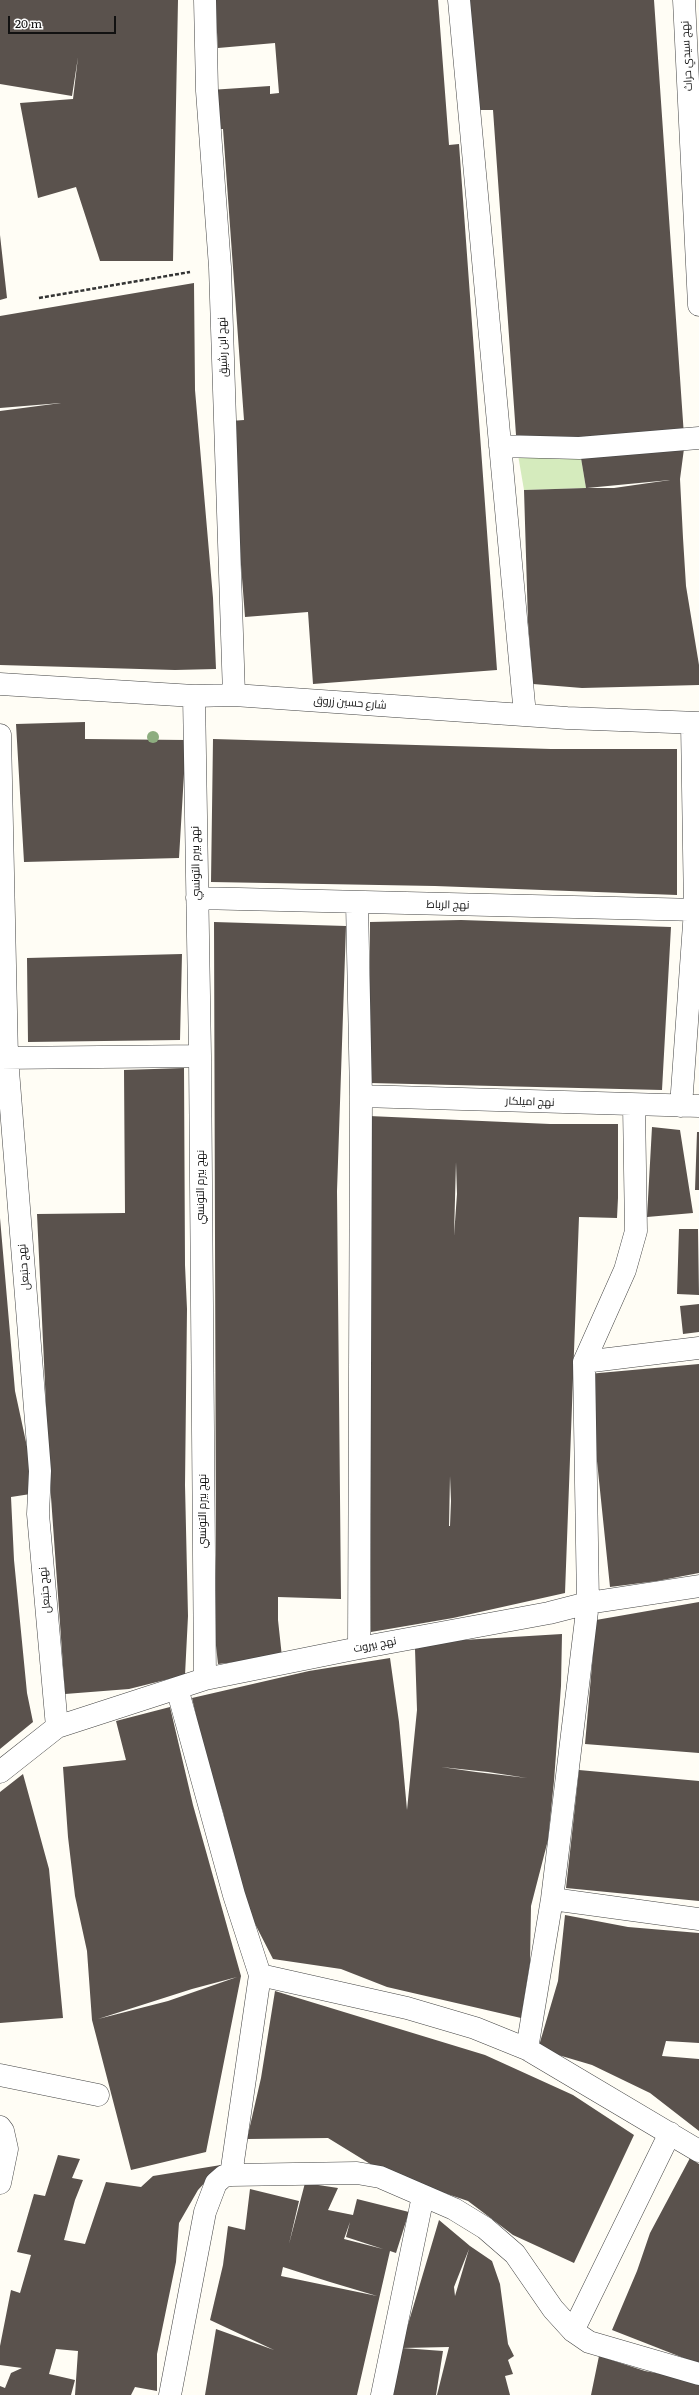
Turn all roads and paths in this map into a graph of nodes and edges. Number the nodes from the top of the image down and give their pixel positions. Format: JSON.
{"nodes":[{"id":1,"x":205,"y":0,"type":"edge"},
{"id":2,"x":459,"y":0,"type":"edge"},
{"id":3,"x":684,"y":0,"type":"edge"},
{"id":4,"x":695,"y":160,"type":"edge"},
{"id":5,"x":220,"y":267,"type":"junction"},
{"id":6,"x":39,"y":298,"type":"dead end"},
{"id":7,"x":699,"y":304,"type":"edge"},
{"id":8,"x":699,"y":438,"type":"edge"},
{"id":9,"x":500,"y":446,"type":"junction"},
{"id":10,"x":0,"y":684,"type":"edge"},
{"id":11,"x":234,"y":695,"type":"junction"},
{"id":12,"x":194,"y":696,"type":"junction"},
{"id":13,"x":525,"y":715,"type":"junction"},
{"id":14,"x":695,"y":724,"type":"edge"},
{"id":15,"x":0,"y":735,"type":"edge"},
{"id":16,"x":197,"y":898,"type":"junction"},
{"id":17,"x":357,"y":903,"type":"junction"},
{"id":18,"x":697,"y":910,"type":"edge"},
{"id":19,"x":200,"y":1056,"type":"junction"},
{"id":20,"x":4,"y":1058,"type":"edge"},
{"id":21,"x":361,"y":1096,"type":"junction"},
{"id":22,"x":634,"y":1106,"type":"junction"},
{"id":23,"x":690,"y":1106,"type":"edge"},
{"id":24,"x":699,"y":1348,"type":"edge"},
{"id":25,"x":584,"y":1362,"type":"junction"},
{"id":26,"x":699,"y":1586,"type":"edge"},
{"id":27,"x":588,"y":1603,"type":"junction"},
{"id":28,"x":358,"y":1648,"type":"junction"},
{"id":29,"x":205,"y":1679,"type":"junction"},
{"id":30,"x":177,"y":1688,"type":"junction"},
{"id":31,"x":57,"y":1727,"type":"junction"},
{"id":32,"x":0,"y":1772,"type":"edge"},
{"id":33,"x":552,"y":1899,"type":"junction"},
{"id":34,"x":699,"y":1920,"type":"edge"},
{"id":35,"x":260,"y":1975,"type":"junction"},
{"id":36,"x":527,"y":2049,"type":"junction"},
{"id":37,"x":0,"y":2075,"type":"edge"},
{"id":38,"x":98,"y":2095,"type":"dead end"},
{"id":39,"x":0,"y":2128,"type":"edge"},
{"id":40,"x":670,"y":2133,"type":"junction"},
{"id":41,"x":699,"y":2151,"type":"edge"},
{"id":42,"x":232,"y":2175,"type":"junction"},
{"id":43,"x":0,"y":2183,"type":"edge"},
{"id":44,"x":422,"y":2196,"type":"junction"},
{"id":45,"x":573,"y":2331,"type":"junction"},
{"id":46,"x":699,"y":2374,"type":"edge"},
{"id":47,"x":170,"y":2395,"type":"edge"},
{"id":48,"x":382,"y":2395,"type":"edge"}],
"edges":[{"from":1,"to":5,"type":"street","name":"نهج ابن رشيق"},
{"from":2,"to":9,"type":"street"},
{"from":3,"to":4,"type":"street","name":"نهج سيدي حراث"},
{"from":4,"to":7,"type":"street","name":"نهج سيدي حراث"},
{"from":5,"to":6,"type":"path"},
{"from":5,"to":11,"type":"street","name":"نهج ابن رشيق"},
{"from":8,"to":9,"type":"street"},
{"from":9,"to":13,"type":"street"},
{"from":10,"to":12,"type":"street","name":"شارع حسين زروق"},
{"from":11,"to":12,"type":"street","name":"شارع حسين زروق"},
{"from":11,"to":13,"type":"street","name":"شارع حسين زروق"},
{"from":12,"to":16,"type":"street","name":"نهج بيرم التونسي"},
{"from":13,"to":14,"type":"street","name":"شارع حسين زروق"},
{"from":14,"to":18,"type":"street"},
{"from":15,"to":20,"type":"street","name":"نهج حنبعل"},
{"from":16,"to":17,"type":"street","name":"نهج الرباط"},
{"from":16,"to":19,"type":"street","name":"نهج بيرم التونسي"},
{"from":17,"to":18,"type":"street","name":"نهج الرباط"},
{"from":17,"to":21,"type":"street"},
{"from":18,"to":23,"type":"street"},
{"from":19,"to":20,"type":"street"},
{"from":19,"to":29,"type":"street","name":"نهج بيرم التونسي"},
{"from":20,"to":31,"type":"street","name":"نهج حنبعل"},
{"from":21,"to":22,"type":"street","name":"نهج اميلكار"},
{"from":21,"to":28,"type":"street"},
{"from":22,"to":23,"type":"street","name":"نهج اميلكار"},
{"from":22,"to":25,"type":"street"},
{"from":24,"to":25,"type":"street"},
{"from":25,"to":27,"type":"street"},
{"from":26,"to":27,"type":"street","name":"نهج بيروت"},
{"from":27,"to":28,"type":"street","name":"نهج بيروت"},
{"from":27,"to":33,"type":"street"},
{"from":28,"to":29,"type":"street","name":"نهج بيروت"},
{"from":29,"to":30,"type":"street","name":"نهج بيروت"},
{"from":30,"to":31,"type":"street","name":"نهج بيروت"},
{"from":30,"to":35,"type":"street"},
{"from":31,"to":32,"type":"street"},
{"from":33,"to":34,"type":"street"},
{"from":33,"to":36,"type":"street"},
{"from":35,"to":36,"type":"street"},
{"from":35,"to":42,"type":"street"},
{"from":36,"to":40,"type":"street"},
{"from":37,"to":38,"type":"street"},
{"from":39,"to":43,"type":"street"},
{"from":40,"to":41,"type":"street"},
{"from":40,"to":45,"type":"street"},
{"from":42,"to":44,"type":"street"},
{"from":42,"to":47,"type":"street"},
{"from":44,"to":45,"type":"street"},
{"from":44,"to":48,"type":"street"},
{"from":45,"to":46,"type":"street"}]}
